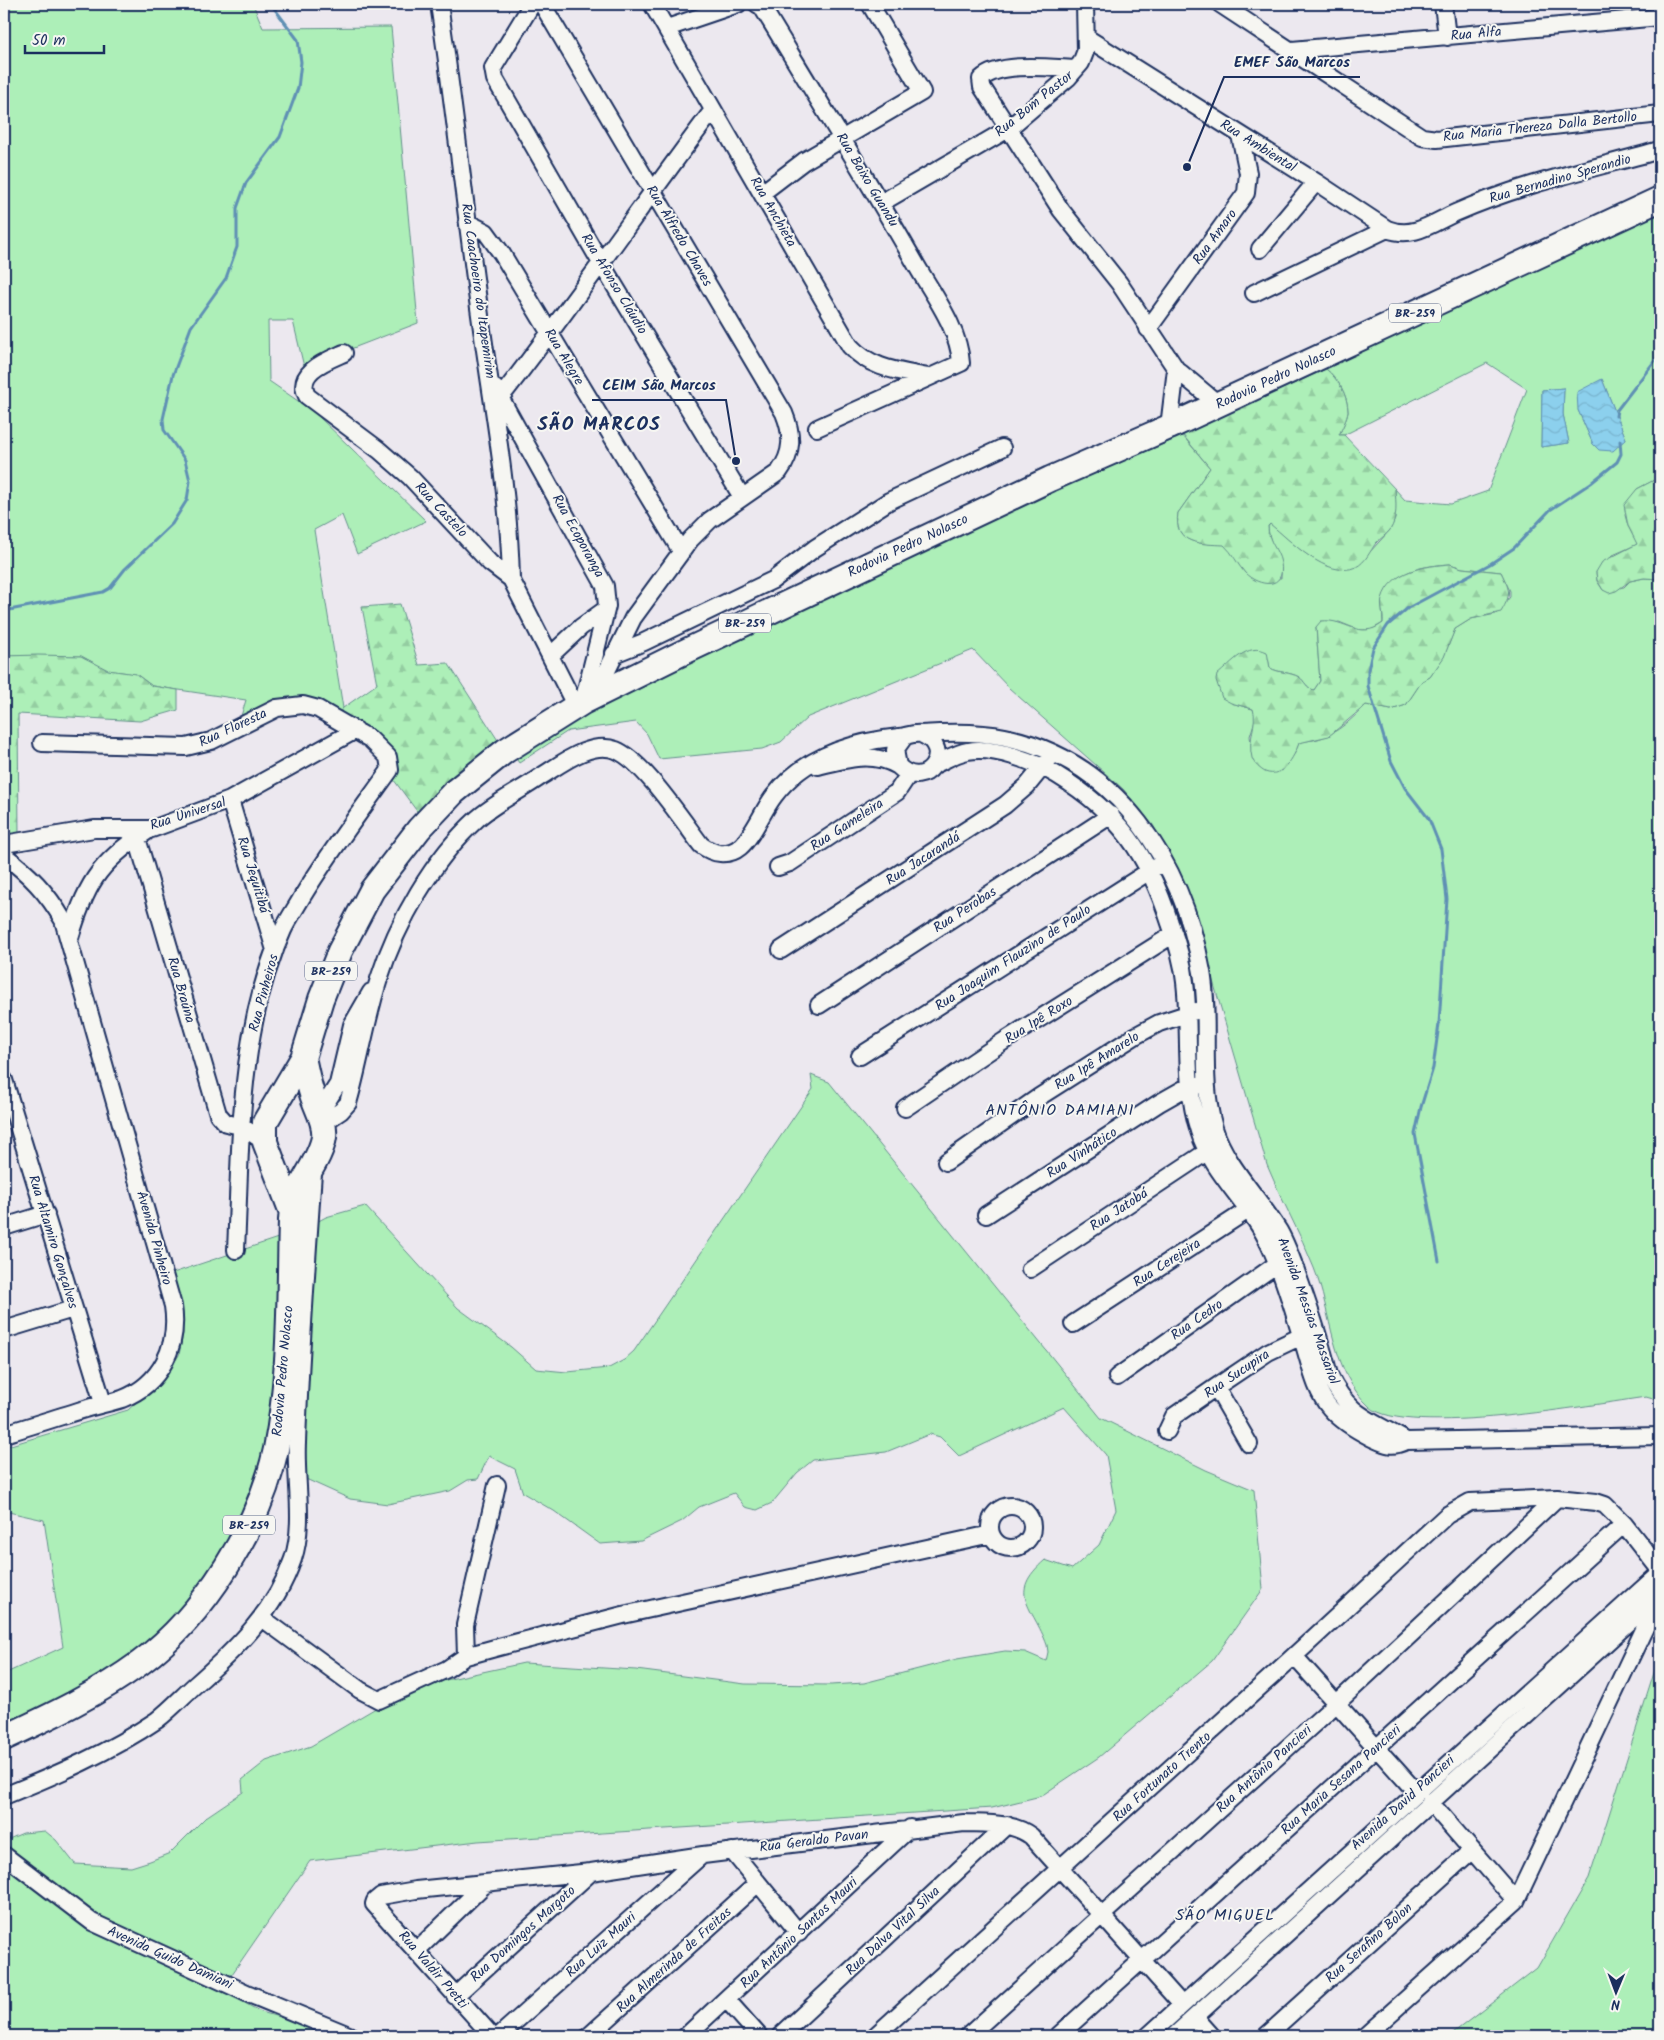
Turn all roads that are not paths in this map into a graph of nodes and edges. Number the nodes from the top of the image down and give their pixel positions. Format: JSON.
{"nodes":[{"id":1,"x":439,"y":4,"type":"edge"},
{"id":2,"x":532,"y":4,"type":"edge"},
{"id":3,"x":542,"y":4,"type":"edge"},
{"id":4,"x":652,"y":4,"type":"edge"},
{"id":5,"x":738,"y":4,"type":"edge"},
{"id":6,"x":757,"y":4,"type":"edge"},
{"id":7,"x":870,"y":4,"type":"edge"},
{"id":8,"x":1085,"y":4,"type":"edge"},
{"id":9,"x":1220,"y":4,"type":"edge"},
{"id":10,"x":1443,"y":4,"type":"edge"},
{"id":11,"x":1660,"y":17,"type":"edge"},
{"id":12,"x":667,"y":28,"type":"junction"},
{"id":13,"x":1447,"y":37,"type":"junction"},
{"id":14,"x":1086,"y":38,"type":"junction"},
{"id":15,"x":1292,"y":50,"type":"junction"},
{"id":16,"x":1076,"y":69,"type":"junction"},
{"id":17,"x":713,"y":110,"type":"junction"},
{"id":18,"x":1660,"y":114,"type":"edge"},
{"id":19,"x":1008,"y":129,"type":"junction"},
{"id":20,"x":1240,"y":135,"type":"junction"},
{"id":21,"x":842,"y":138,"type":"junction"},
{"id":22,"x":1660,"y":150,"type":"edge"},
{"id":23,"x":1316,"y":182,"type":"junction"},
{"id":24,"x":652,"y":190,"type":"junction"},
{"id":25,"x":762,"y":193,"type":"junction"},
{"id":26,"x":1660,"y":199,"type":"edge"},
{"id":27,"x":881,"y":203,"type":"junction"},
{"id":28,"x":468,"y":223,"type":"junction"},
{"id":29,"x":1387,"y":229,"type":"junction"},
{"id":30,"x":1406,"y":234,"type":"joint"},
{"id":31,"x":1260,"y":249,"type":"dead end"},
{"id":32,"x":601,"y":263,"type":"junction"},
{"id":33,"x":1254,"y":294,"type":"dead end"},
{"id":34,"x":1148,"y":329,"type":"junction"},
{"id":35,"x":550,"y":334,"type":"junction"},
{"id":36,"x":344,"y":353,"type":"dead end"},
{"id":37,"x":1176,"y":369,"type":"junction"},
{"id":38,"x":928,"y":377,"type":"junction"},
{"id":39,"x":491,"y":382,"type":"junction"},
{"id":40,"x":500,"y":398,"type":"junction"},
{"id":41,"x":1218,"y":404,"type":"junction"},
{"id":42,"x":817,"y":428,"type":"dead end"},
{"id":43,"x":1169,"y":428,"type":"junction"},
{"id":44,"x":1002,"y":448,"type":"dead end"},
{"id":45,"x":742,"y":497,"type":"junction"},
{"id":46,"x":681,"y":551,"type":"junction"},
{"id":47,"x":511,"y":579,"type":"junction"},
{"id":48,"x":606,"y":609,"type":"junction"},
{"id":49,"x":614,"y":654,"type":"junction"},
{"id":50,"x":550,"y":656,"type":"junction"},
{"id":51,"x":584,"y":702,"type":"junction"},
{"id":52,"x":356,"y":730,"type":"junction"},
{"id":53,"x":913,"y":735,"type":"junction"},
{"id":54,"x":42,"y":743,"type":"dead end"},
{"id":55,"x":1053,"y":753,"type":"junction"},
{"id":56,"x":934,"y":765,"type":"junction"},
{"id":57,"x":1044,"y":767,"type":"junction"},
{"id":58,"x":390,"y":770,"type":"joint"},
{"id":59,"x":904,"y":770,"type":"junction"},
{"id":60,"x":799,"y":771,"type":"junction"},
{"id":61,"x":230,"y":800,"type":"junction"},
{"id":62,"x":1111,"y":815,"type":"junction"},
{"id":63,"x":152,"y":829,"type":"junction"},
{"id":64,"x":137,"y":838,"type":"junction"},
{"id":65,"x":4,"y":844,"type":"edge"},
{"id":66,"x":4,"y":855,"type":"edge"},
{"id":67,"x":1166,"y":862,"type":"junction"},
{"id":68,"x":778,"y":868,"type":"dead end"},
{"id":69,"x":1151,"y":870,"type":"junction"},
{"id":70,"x":1174,"y":934,"type":"junction"},
{"id":71,"x":69,"y":941,"type":"junction"},
{"id":72,"x":275,"y":950,"type":"junction"},
{"id":73,"x":781,"y":950,"type":"dead end"},
{"id":74,"x":819,"y":1005,"type":"dead end"},
{"id":75,"x":1205,"y":1008,"type":"junction"},
{"id":76,"x":1186,"y":1014,"type":"junction"},
{"id":77,"x":860,"y":1056,"type":"dead end"},
{"id":78,"x":303,"y":1058,"type":"junction"},
{"id":79,"x":4,"y":1080,"type":"edge"},
{"id":80,"x":1206,"y":1084,"type":"junction"},
{"id":81,"x":1189,"y":1086,"type":"junction"},
{"id":82,"x":242,"y":1102,"type":"junction"},
{"id":83,"x":905,"y":1108,"type":"dead end"},
{"id":84,"x":270,"y":1113,"type":"junction"},
{"id":85,"x":321,"y":1118,"type":"junction"},
{"id":86,"x":10,"y":1122,"type":"edge"},
{"id":87,"x":242,"y":1126,"type":"junction"},
{"id":88,"x":269,"y":1152,"type":"junction"},
{"id":89,"x":1208,"y":1152,"type":"junction"},
{"id":90,"x":313,"y":1161,"type":"junction"},
{"id":91,"x":946,"y":1162,"type":"dead end"},
{"id":92,"x":1255,"y":1207,"type":"junction"},
{"id":93,"x":291,"y":1210,"type":"junction"},
{"id":94,"x":46,"y":1214,"type":"junction"},
{"id":95,"x":986,"y":1215,"type":"dead end"},
{"id":96,"x":4,"y":1227,"type":"edge"},
{"id":97,"x":236,"y":1250,"type":"dead end"},
{"id":98,"x":1277,"y":1264,"type":"junction"},
{"id":99,"x":1030,"y":1269,"type":"dead end"},
{"id":100,"x":73,"y":1309,"type":"junction"},
{"id":101,"x":1073,"y":1324,"type":"dead end"},
{"id":102,"x":4,"y":1330,"type":"edge"},
{"id":103,"x":1317,"y":1330,"type":"junction"},
{"id":104,"x":1301,"y":1335,"type":"junction"},
{"id":105,"x":1117,"y":1376,"type":"dead end"},
{"id":106,"x":1216,"y":1387,"type":"junction"},
{"id":107,"x":103,"y":1403,"type":"junction"},
{"id":108,"x":1167,"y":1430,"type":"dead end"},
{"id":109,"x":4,"y":1434,"type":"edge"},
{"id":110,"x":1660,"y":1436,"type":"edge"},
{"id":111,"x":1406,"y":1441,"type":"junction"},
{"id":112,"x":1249,"y":1444,"type":"dead end"},
{"id":113,"x":497,"y":1484,"type":"dead end"},
{"id":114,"x":1557,"y":1498,"type":"junction"},
{"id":115,"x":1624,"y":1524,"type":"junction"},
{"id":116,"x":992,"y":1534,"type":"dead end"},
{"id":117,"x":1660,"y":1572,"type":"edge"},
{"id":118,"x":1660,"y":1595,"type":"edge"},
{"id":119,"x":262,"y":1618,"type":"junction"},
{"id":120,"x":466,"y":1656,"type":"junction"},
{"id":121,"x":1294,"y":1656,"type":"junction"},
{"id":122,"x":1337,"y":1703,"type":"junction"},
{"id":123,"x":7,"y":1736,"type":"edge"},
{"id":124,"x":1376,"y":1747,"type":"junction"},
{"id":125,"x":1416,"y":1792,"type":"junction"},
{"id":126,"x":4,"y":1796,"type":"edge"},
{"id":127,"x":1430,"y":1802,"type":"junction"},
{"id":128,"x":1007,"y":1826,"type":"junction"},
{"id":129,"x":910,"y":1828,"type":"junction"},
{"id":130,"x":1472,"y":1850,"type":"junction"},
{"id":131,"x":732,"y":1851,"type":"junction"},
{"id":132,"x":703,"y":1854,"type":"junction"},
{"id":133,"x":4,"y":1855,"type":"edge"},
{"id":134,"x":1060,"y":1869,"type":"junction"},
{"id":135,"x":591,"y":1872,"type":"junction"},
{"id":136,"x":486,"y":1883,"type":"junction"},
{"id":137,"x":758,"y":1883,"type":"junction"},
{"id":138,"x":1516,"y":1901,"type":"junction"},
{"id":139,"x":374,"y":1904,"type":"joint"},
{"id":140,"x":1102,"y":1916,"type":"junction"},
{"id":141,"x":799,"y":1933,"type":"junction"},
{"id":142,"x":417,"y":1950,"type":"junction"},
{"id":143,"x":1142,"y":1960,"type":"junction"},
{"id":144,"x":455,"y":1996,"type":"junction"},
{"id":145,"x":727,"y":2000,"type":"junction"},
{"id":146,"x":1182,"y":2005,"type":"junction"},
{"id":147,"x":1195,"y":2017,"type":"junction"},
{"id":148,"x":351,"y":2036,"type":"edge"},
{"id":149,"x":492,"y":2036,"type":"edge"},
{"id":150,"x":499,"y":2036,"type":"edge"},
{"id":151,"x":589,"y":2036,"type":"edge"},
{"id":152,"x":686,"y":2036,"type":"edge"},
{"id":153,"x":759,"y":2036,"type":"edge"},
{"id":154,"x":780,"y":2036,"type":"edge"},
{"id":155,"x":875,"y":2036,"type":"edge"},
{"id":156,"x":968,"y":2036,"type":"edge"},
{"id":157,"x":1058,"y":2036,"type":"edge"},
{"id":158,"x":1148,"y":2036,"type":"edge"},
{"id":159,"x":1174,"y":2036,"type":"edge"},
{"id":160,"x":1212,"y":2036,"type":"edge"},
{"id":161,"x":1266,"y":2036,"type":"edge"},
{"id":162,"x":1365,"y":2036,"type":"edge"}],
"edges":[{"from":1,"to":28,"type":"street","name":"Rua Caachoeiro do Itapemirim"},
{"from":2,"to":32,"type":"street","name":"Rua Afonso Cláudio"},
{"from":3,"to":24,"type":"street","name":"Rua Alfredo Chaves"},
{"from":4,"to":12,"type":"street","name":"Rua Anchieta"},
{"from":5,"to":12,"type":"street"},
{"from":6,"to":21,"type":"street","name":"Rua Baixo Guandu"},
{"from":7,"to":21,"type":"street"},
{"from":8,"to":14,"type":"street","name":"Rua Bom Pastor"},
{"from":9,"to":15,"type":"street","name":"Rua Maria Thereza Dalla Bertollo"},
{"from":10,"to":13,"type":"street"},
{"from":11,"to":13,"type":"street","name":"Rua Alfa"},
{"from":12,"to":17,"type":"street","name":"Rua Anchieta"},
{"from":13,"to":15,"type":"street","name":"Rua Alfa"},
{"from":14,"to":16,"type":"street","name":"Rua Bom Pastor"},
{"from":14,"to":20,"type":"street","name":"Rua Ambiental"},
{"from":15,"to":18,"type":"street","name":"Rua Maria Thereza Dalla Bertollo"},
{"from":16,"to":19,"type":"street","name":"Rua Bom Pastor"},
{"from":16,"to":19,"type":"street"},
{"from":17,"to":24,"type":"street"},
{"from":17,"to":25,"type":"street","name":"Rua Anchieta"},
{"from":19,"to":27,"type":"street","name":"Rua Bom Pastor"},
{"from":19,"to":34,"type":"street"},
{"from":20,"to":23,"type":"street","name":"Rua Ambiental"},
{"from":20,"to":34,"type":"street","name":"Rua Amaro"},
{"from":21,"to":25,"type":"street"},
{"from":21,"to":27,"type":"street","name":"Rua Baixo Guandu"},
{"from":22,"to":30,"type":"street","name":"Rua Bernadino Sperandio"},
{"from":23,"to":29,"type":"street","name":"Rua Ambiental"},
{"from":23,"to":31,"type":"street"},
{"from":24,"to":32,"type":"street"},
{"from":24,"to":45,"type":"street","name":"Rua Alfredo Chaves"},
{"from":25,"to":38,"type":"street","name":"Rua Anchieta"},
{"from":26,"to":41,"type":"highway","name":"Rodovia Pedro Nolasco","number":"BR-259"},
{"from":27,"to":38,"type":"street","name":"Rua Baixo Guandu"},
{"from":28,"to":35,"type":"street","name":"Rua Alegre"},
{"from":28,"to":39,"type":"street","name":"Rua Caachoeiro do Itapemirim"},
{"from":29,"to":30,"type":"street","name":"Rua Ambiental"},
{"from":29,"to":33,"type":"street"},
{"from":32,"to":35,"type":"street"},
{"from":32,"to":45,"type":"street","name":"Rua Afonso Cláudio"},
{"from":34,"to":37,"type":"street"},
{"from":35,"to":40,"type":"street"},
{"from":35,"to":46,"type":"street","name":"Rua Alegre"},
{"from":36,"to":47,"type":"street","name":"Rua Castelo"},
{"from":37,"to":41,"type":"street"},
{"from":37,"to":43,"type":"street"},
{"from":38,"to":42,"type":"street"},
{"from":39,"to":40,"type":"street","name":"Rua Ecoporanga"},
{"from":39,"to":47,"type":"street","name":"Rua Caachoeiro do Itapemirim"},
{"from":40,"to":48,"type":"street","name":"Rua Ecoporanga"},
{"from":41,"to":43,"type":"highway","name":"Rodovia Pedro Nolasco","number":"BR-259"},
{"from":43,"to":51,"type":"highway","name":"Rodovia Pedro Nolasco","number":"BR-259"},
{"from":44,"to":49,"type":"street"},
{"from":45,"to":46,"type":"street"},
{"from":46,"to":49,"type":"street"},
{"from":47,"to":50,"type":"street","name":"Rua Castelo"},
{"from":48,"to":50,"type":"street"},
{"from":48,"to":51,"type":"street","name":"Rua Ecoporanga"},
{"from":49,"to":51,"type":"street"},
{"from":50,"to":51,"type":"street","name":"Rua Castelo"},
{"from":51,"to":78,"type":"highway","name":"Rodovia Pedro Nolasco","number":"BR-259"},
{"from":52,"to":54,"type":"street","name":"Rua Floresta"},
{"from":52,"to":58,"type":"street","name":"Rua Floresta"},
{"from":52,"to":61,"type":"street","name":"Rua Universal"},
{"from":53,"to":55,"type":"street","name":"Avenida Messias Massariol"},
{"from":53,"to":56,"type":"street"},
{"from":53,"to":59,"type":"street"},
{"from":53,"to":60,"type":"street","name":"Avenida Messias Massariol"},
{"from":55,"to":57,"type":"street","name":"Rua Jacarandá"},
{"from":55,"to":67,"type":"street","name":"Avenida Messias Massariol"},
{"from":56,"to":57,"type":"street","name":"Avenida Messias Massariol"},
{"from":56,"to":59,"type":"street"},
{"from":57,"to":62,"type":"street","name":"Avenida Messias Massariol"},
{"from":57,"to":73,"type":"street","name":"Rua Jacarandá"},
{"from":58,"to":72,"type":"street","name":"Rua Pinheiros"},
{"from":59,"to":60,"type":"street"},
{"from":59,"to":68,"type":"street","name":"Rua Gameleira"},
{"from":60,"to":85,"type":"street","name":"Avenida Messias Massariol"},
{"from":61,"to":63,"type":"street","name":"Rua Universal"},
{"from":61,"to":72,"type":"street","name":"Rua Jequitibá"},
{"from":62,"to":69,"type":"street","name":"Avenida Messias Massariol"},
{"from":62,"to":74,"type":"street","name":"Rua Perobas"},
{"from":63,"to":64,"type":"street"},
{"from":63,"to":65,"type":"street","name":"Rua Universal"},
{"from":64,"to":71,"type":"street"},
{"from":64,"to":87,"type":"street","name":"Rua Braúna"},
{"from":66,"to":71,"type":"street","name":"Avenida Pinheiro"},
{"from":67,"to":69,"type":"street","name":"Rua Joaquim Flauzino de Paulo"},
{"from":67,"to":75,"type":"street","name":"Avenida Messias Massariol"},
{"from":69,"to":70,"type":"street","name":"Avenida Messias Massariol"},
{"from":69,"to":77,"type":"street","name":"Rua Joaquim Flauzino de Paulo"},
{"from":70,"to":76,"type":"street","name":"Avenida Messias Massariol"},
{"from":70,"to":83,"type":"street","name":"Rua Ipê Roxo"},
{"from":71,"to":107,"type":"street","name":"Avenida Pinheiro"},
{"from":72,"to":82,"type":"street","name":"Rua Pinheiros"},
{"from":75,"to":76,"type":"street","name":"Rua Ipê Amarelo"},
{"from":75,"to":80,"type":"street","name":"Avenida Messias Massariol"},
{"from":76,"to":81,"type":"street","name":"Avenida Messias Massariol"},
{"from":76,"to":91,"type":"street","name":"Rua Ipê Amarelo"},
{"from":78,"to":84,"type":"highway","name":"Rodovia Pedro Nolasco","number":"BR-259"},
{"from":78,"to":85,"type":"highway","name":"Rodovia Pedro Nolasco","number":"BR-259"},
{"from":79,"to":86,"type":"street","name":"Rua Altamiro Gonçalves"},
{"from":80,"to":81,"type":"street","name":"Rua Vinhático"},
{"from":80,"to":92,"type":"street","name":"Avenida Messias Massariol"},
{"from":81,"to":89,"type":"street","name":"Avenida Messias Massariol"},
{"from":81,"to":95,"type":"street","name":"Rua Vinhático"},
{"from":82,"to":84,"type":"street"},
{"from":82,"to":87,"type":"street","name":"Rua Pinheiros"},
{"from":84,"to":85,"type":"highway"},
{"from":84,"to":88,"type":"highway","name":"Rodovia Pedro Nolasco","number":"BR-259"},
{"from":85,"to":90,"type":"highway","name":"Rodovia Pedro Nolasco","number":"BR-259"},
{"from":86,"to":94,"type":"street","name":"Rua Altamiro Gonçalves"},
{"from":87,"to":88,"type":"street","name":"Rua Braúna"},
{"from":87,"to":97,"type":"street","name":"Rua Pinheiros"},
{"from":88,"to":90,"type":"highway"},
{"from":88,"to":93,"type":"highway","name":"Rodovia Pedro Nolasco","number":"BR-259"},
{"from":89,"to":92,"type":"street","name":"Avenida Messias Massariol"},
{"from":89,"to":99,"type":"street","name":"Rua Jatobá"},
{"from":90,"to":93,"type":"highway","name":"Rodovia Pedro Nolasco","number":"BR-259"},
{"from":90,"to":119,"type":"street"},
{"from":92,"to":98,"type":"street","name":"Avenida Messias Massariol"},
{"from":92,"to":101,"type":"street","name":"Rua Cerejeira"},
{"from":92,"to":103,"type":"street","name":"Avenida Messias Massariol"},
{"from":93,"to":123,"type":"highway","name":"Rodovia Pedro Nolasco","number":"BR-259"},
{"from":94,"to":96,"type":"street"},
{"from":94,"to":100,"type":"street","name":"Rua Altamiro Gonçalves"},
{"from":98,"to":104,"type":"street","name":"Avenida Messias Massariol"},
{"from":98,"to":105,"type":"street","name":"Rua Cedro"},
{"from":100,"to":102,"type":"street"},
{"from":100,"to":107,"type":"street","name":"Rua Altamiro Gonçalves"},
{"from":103,"to":104,"type":"street","name":"Rua Sucupira"},
{"from":103,"to":111,"type":"street","name":"Avenida Messias Massariol"},
{"from":104,"to":106,"type":"street","name":"Rua Sucupira"},
{"from":104,"to":111,"type":"street","name":"Avenida Messias Massariol"},
{"from":106,"to":108,"type":"street","name":"Rua Sucupira"},
{"from":106,"to":112,"type":"street"},
{"from":107,"to":109,"type":"street","name":"Avenida Pinheiro"},
{"from":110,"to":111,"type":"street"},
{"from":113,"to":120,"type":"street"},
{"from":114,"to":115,"type":"street","name":"Rua Fortunato Trento"},
{"from":114,"to":121,"type":"street","name":"Rua Fortunato Trento"},
{"from":114,"to":122,"type":"street","name":"Rua Antônio Pancieri"},
{"from":115,"to":117,"type":"street","name":"Rua Fortunato Trento"},
{"from":115,"to":124,"type":"street","name":"Rua Maria Sesana Pancieri"},
{"from":116,"to":120,"type":"street"},
{"from":117,"to":125,"type":"street","name":"Avenida David Pancieri"},
{"from":118,"to":127,"type":"street","name":"Avenida David Pancieri"},
{"from":118,"to":138,"type":"street"},
{"from":119,"to":120,"type":"street"},
{"from":119,"to":126,"type":"street"},
{"from":121,"to":122,"type":"street"},
{"from":121,"to":134,"type":"street","name":"Rua Fortunato Trento"},
{"from":122,"to":124,"type":"street"},
{"from":122,"to":140,"type":"street","name":"Rua Antônio Pancieri"},
{"from":124,"to":125,"type":"street"},
{"from":124,"to":143,"type":"street","name":"Rua Maria Sesana Pancieri"},
{"from":125,"to":146,"type":"street","name":"Avenida David Pancieri"},
{"from":127,"to":130,"type":"street"},
{"from":127,"to":147,"type":"street","name":"Avenida David Pancieri"},
{"from":128,"to":129,"type":"street","name":"Rua Geraldo Pavan"},
{"from":128,"to":134,"type":"street","name":"Rua Geraldo Pavan"},
{"from":128,"to":154,"type":"street","name":"Rua Dalva Vital Silva"},
{"from":129,"to":131,"type":"street","name":"Rua Geraldo Pavan"},
{"from":129,"to":141,"type":"street","name":"Rua Antônio Santos Mauri"},
{"from":130,"to":138,"type":"street"},
{"from":130,"to":161,"type":"street","name":"Rua Serafino Bolon"},
{"from":131,"to":132,"type":"street","name":"Rua Geraldo Pavan"},
{"from":131,"to":137,"type":"street"},
{"from":132,"to":135,"type":"street","name":"Rua Geraldo Pavan"},
{"from":132,"to":150,"type":"street","name":"Rua Luiz Mauri"},
{"from":133,"to":148,"type":"street","name":"Avenida Guido Damiani"},
{"from":134,"to":140,"type":"street","name":"Rua Geraldo Pavan"},
{"from":134,"to":155,"type":"street","name":"Rua Fortunato Trento"},
{"from":135,"to":136,"type":"street","name":"Rua Geraldo Pavan"},
{"from":135,"to":144,"type":"street","name":"Rua Domingos Margoto"},
{"from":136,"to":139,"type":"street","name":"Rua Geraldo Pavan"},
{"from":136,"to":142,"type":"street"},
{"from":137,"to":141,"type":"street"},
{"from":137,"to":151,"type":"street","name":"Rua Almerinda de Freitas"},
{"from":138,"to":162,"type":"street"},
{"from":139,"to":142,"type":"street","name":"Rua Valdir Pretti"},
{"from":140,"to":143,"type":"street","name":"Rua Geraldo Pavan"},
{"from":140,"to":156,"type":"street","name":"Rua Antônio Pancieri"},
{"from":141,"to":145,"type":"street","name":"Rua Antônio Santos Mauri"},
{"from":142,"to":144,"type":"street","name":"Rua Valdir Pretti"},
{"from":143,"to":146,"type":"street","name":"Rua Geraldo Pavan"},
{"from":143,"to":157,"type":"street","name":"Rua Maria Sesana Pancieri"},
{"from":144,"to":149,"type":"street","name":"Rua Valdir Pretti"},
{"from":145,"to":152,"type":"street","name":"Rua Antônio Santos Mauri"},
{"from":145,"to":153,"type":"street"},
{"from":146,"to":158,"type":"street","name":"Avenida David Pancieri"},
{"from":147,"to":159,"type":"street","name":"Avenida David Pancieri"},
{"from":147,"to":160,"type":"street"}]}
